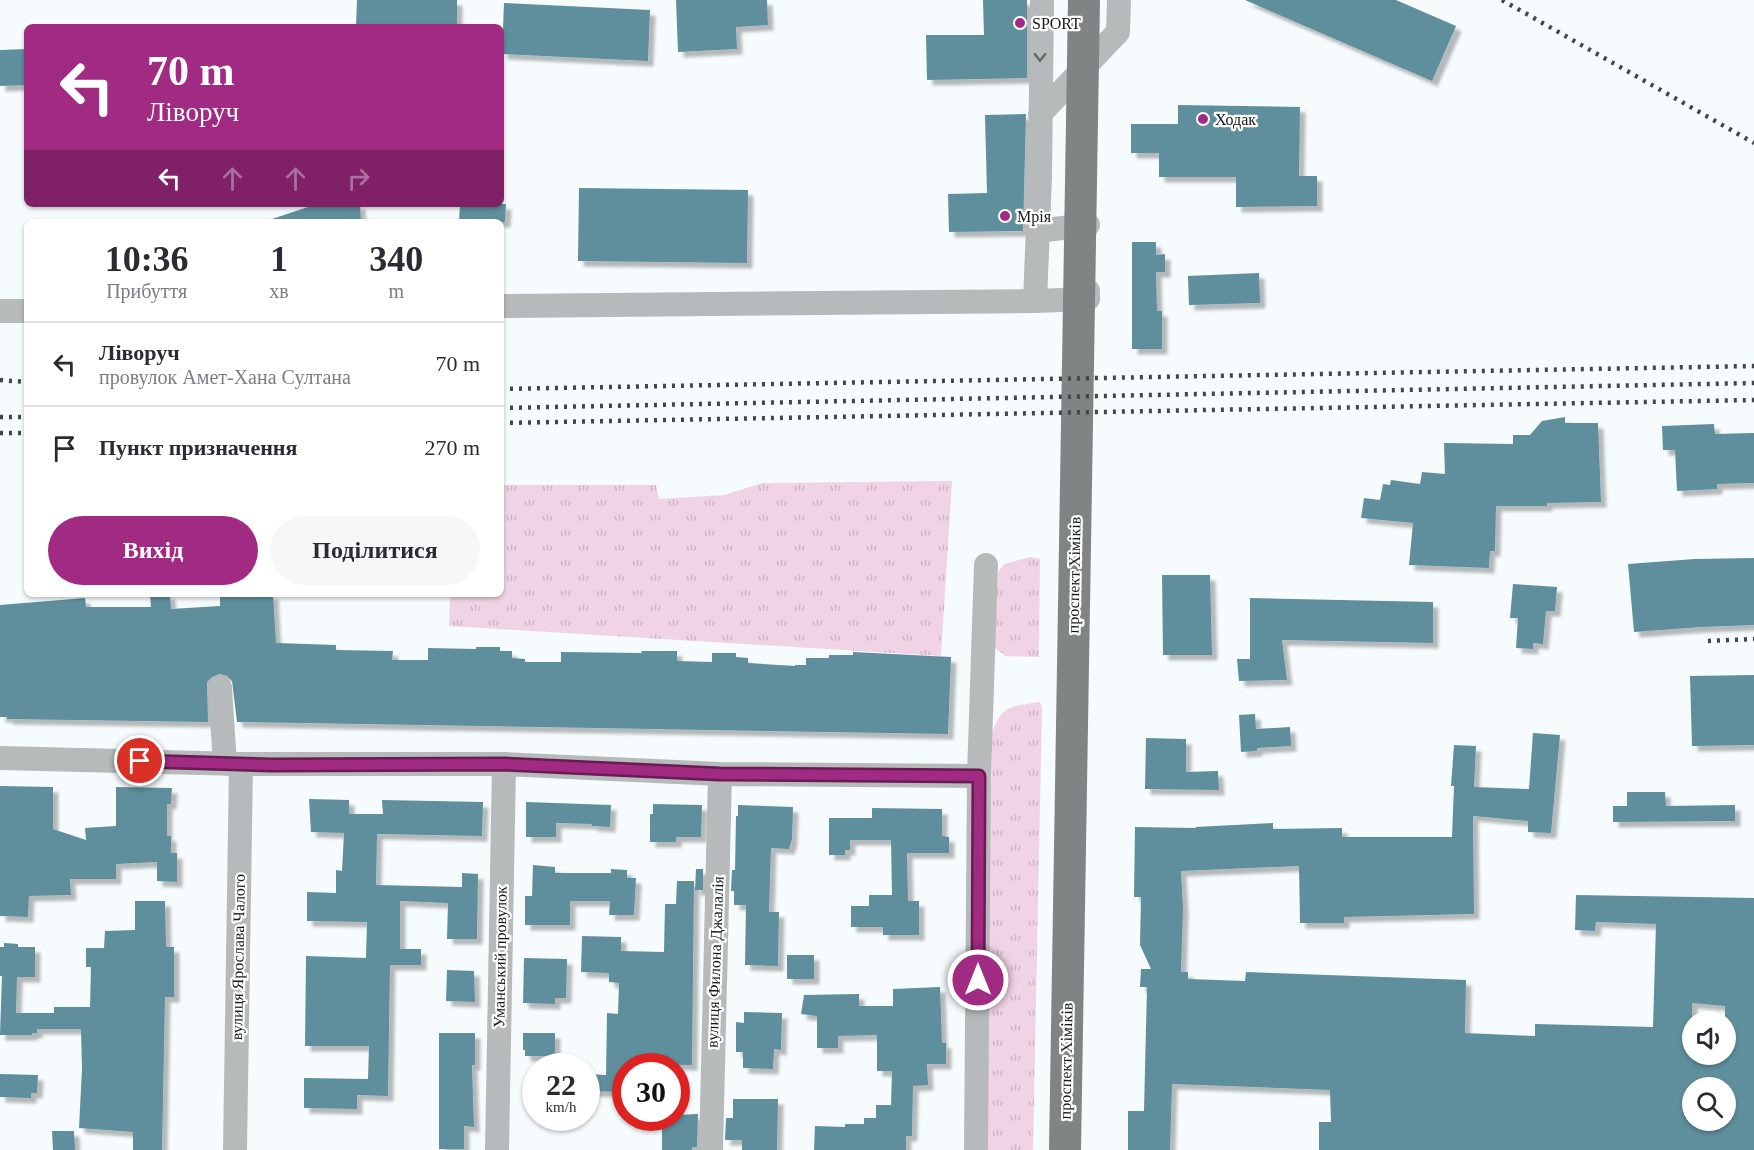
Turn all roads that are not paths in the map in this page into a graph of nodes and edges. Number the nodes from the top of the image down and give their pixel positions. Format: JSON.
{"nodes":[{"id":1,"x":1042,"y":0,"type":"edge"},
{"id":2,"x":1084,"y":0,"type":"edge"},
{"id":3,"x":1119,"y":0,"type":"edge"},
{"id":4,"x":1092,"y":60,"type":"junction"},
{"id":5,"x":1040,"y":114,"type":"junction"},
{"id":6,"x":1088,"y":225,"type":"junction"},
{"id":7,"x":1037,"y":231,"type":"junction"},
{"id":8,"x":1035,"y":301,"type":"junction"},
{"id":9,"x":504,"y":306,"type":"edge"},
{"id":10,"x":0,"y":311,"type":"edge"},
{"id":11,"x":24,"y":311,"type":"edge"},
{"id":12,"x":986,"y":565,"type":"dead end"},
{"id":13,"x":220,"y":688,"type":"dead end"},
{"id":14,"x":0,"y":758,"type":"edge"},
{"id":15,"x":233,"y":764,"type":"junction"},
{"id":16,"x":504,"y":764,"type":"junction"},
{"id":17,"x":720,"y":774,"type":"junction"},
{"id":18,"x":979,"y":776,"type":"junction"},
{"id":19,"x":235,"y":1150,"type":"edge"},
{"id":20,"x":497,"y":1150,"type":"edge"},
{"id":21,"x":711,"y":1150,"type":"edge"},
{"id":22,"x":976,"y":1150,"type":"edge"},
{"id":23,"x":1065,"y":1150,"type":"edge"}],
"edges":[{"from":1,"to":5,"type":"street","one_way":true},
{"from":2,"to":23,"type":"main road","name":"проспект Хіміків"},
{"from":3,"to":4,"type":"street"},
{"from":4,"to":5,"type":"street"},
{"from":4,"to":6,"type":"street"},
{"from":5,"to":7,"type":"street"},
{"from":6,"to":7,"type":"street"},
{"from":6,"to":8,"type":"street"},
{"from":7,"to":8,"type":"street"},
{"from":8,"to":9,"type":"street"},
{"from":10,"to":11,"type":"street"},
{"from":12,"to":18,"type":"street"},
{"from":13,"to":15,"type":"street","name":"вулиця Ярослава Чалого"},
{"from":14,"to":15,"type":"street"},
{"from":15,"to":16,"type":"street"},
{"from":15,"to":19,"type":"street","name":"вулиця Ярослава Чалого"},
{"from":16,"to":17,"type":"street"},
{"from":16,"to":20,"type":"street","name":"Уманський провулок"},
{"from":17,"to":18,"type":"street"},
{"from":17,"to":21,"type":"street","name":"вулиця Филона Джалалія"},
{"from":18,"to":22,"type":"street"}]}
